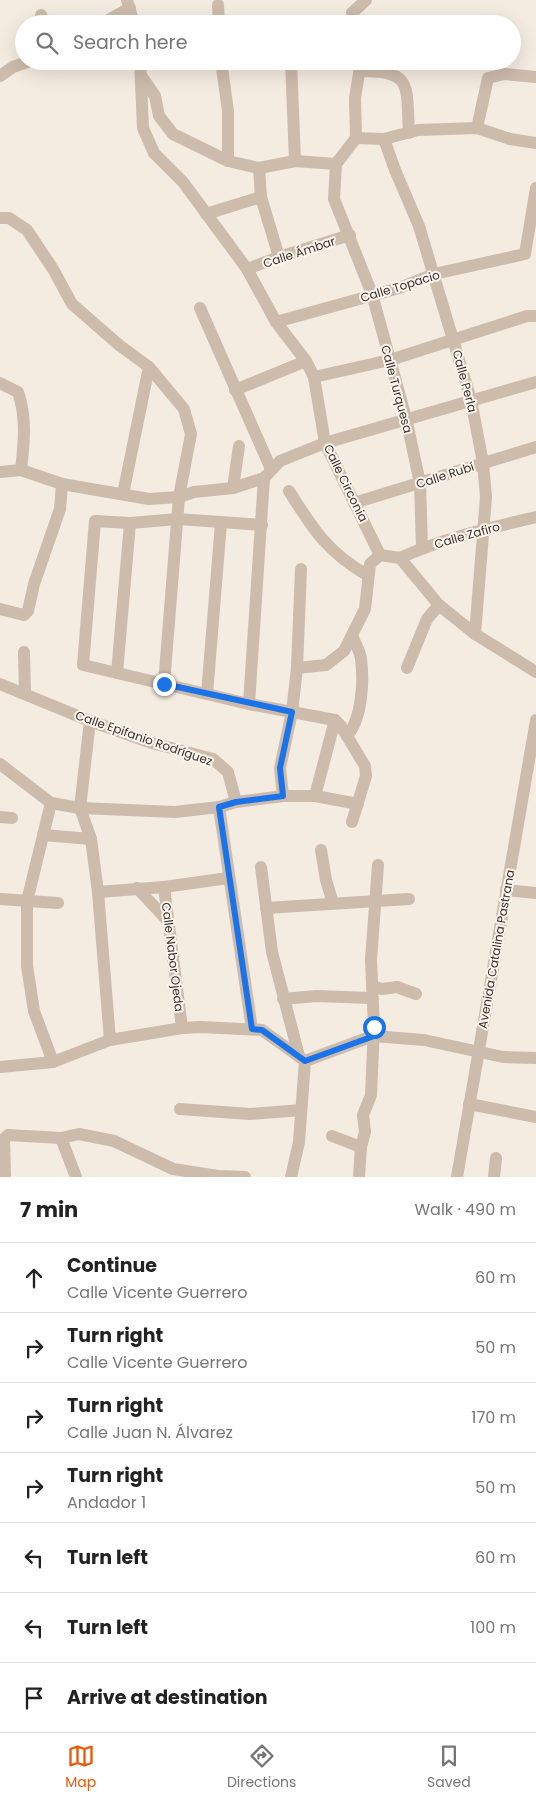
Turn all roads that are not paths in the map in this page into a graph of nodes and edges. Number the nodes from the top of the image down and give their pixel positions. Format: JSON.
{"nodes":[{"id":1,"x":348,"y":0,"type":"edge"},
{"id":2,"x":366,"y":0,"type":"edge"},
{"id":3,"x":128,"y":4,"type":"edge"},
{"id":4,"x":218,"y":5,"type":"dead end"},
{"id":5,"x":113,"y":15,"type":"edge"},
{"id":6,"x":219,"y":15,"type":"edge"},
{"id":7,"x":353,"y":15,"type":"edge"},
{"id":8,"x":356,"y":15,"type":"edge"},
{"id":9,"x":15,"y":66,"type":"edge"},
{"id":10,"x":141,"y":70,"type":"edge"},
{"id":11,"x":222,"y":70,"type":"edge"},
{"id":12,"x":292,"y":70,"type":"edge"},
{"id":13,"x":359,"y":70,"type":"edge"},
{"id":14,"x":384,"y":70,"type":"edge"},
{"id":15,"x":0,"y":76,"type":"edge"},
{"id":16,"x":142,"y":77,"type":"junction"},
{"id":17,"x":536,"y":77,"type":"edge"},
{"id":18,"x":477,"y":128,"type":"junction"},
{"id":19,"x":409,"y":132,"type":"junction"},
{"id":20,"x":356,"y":138,"type":"junction"},
{"id":21,"x":384,"y":139,"type":"junction"},
{"id":22,"x":536,"y":142,"type":"edge"},
{"id":23,"x":228,"y":161,"type":"junction"},
{"id":24,"x":295,"y":161,"type":"junction"},
{"id":25,"x":336,"y":164,"type":"junction"},
{"id":26,"x":258,"y":168,"type":"junction"},
{"id":27,"x":536,"y":188,"type":"edge"},
{"id":28,"x":261,"y":198,"type":"junction"},
{"id":29,"x":534,"y":208,"type":"edge"},
{"id":30,"x":206,"y":214,"type":"junction"},
{"id":31,"x":0,"y":218,"type":"edge"},
{"id":32,"x":350,"y":235,"type":"junction"},
{"id":33,"x":279,"y":257,"type":"junction"},
{"id":34,"x":248,"y":269,"type":"junction"},
{"id":35,"x":434,"y":274,"type":"junction"},
{"id":36,"x":372,"y":294,"type":"junction"},
{"id":37,"x":200,"y":308,"type":"dead end"},
{"id":38,"x":536,"y":316,"type":"edge"},
{"id":39,"x":276,"y":322,"type":"junction"},
{"id":40,"x":454,"y":341,"type":"junction"},
{"id":41,"x":390,"y":360,"type":"junction"},
{"id":42,"x":306,"y":361,"type":"junction"},
{"id":43,"x":149,"y":367,"type":"junction"},
{"id":44,"x":314,"y":377,"type":"junction"},
{"id":45,"x":536,"y":382,"type":"edge"},
{"id":46,"x":0,"y":383,"type":"edge"},
{"id":47,"x":235,"y":390,"type":"junction"},
{"id":48,"x":471,"y":400,"type":"junction"},
{"id":49,"x":406,"y":418,"type":"junction"},
{"id":50,"x":326,"y":443,"type":"junction"},
{"id":51,"x":239,"y":446,"type":"dead end"},
{"id":52,"x":536,"y":447,"type":"edge"},
{"id":53,"x":483,"y":463,"type":"junction"},
{"id":54,"x":21,"y":470,"type":"junction"},
{"id":55,"x":0,"y":472,"type":"edge"},
{"id":56,"x":267,"y":473,"type":"junction"},
{"id":57,"x":420,"y":483,"type":"junction"},
{"id":58,"x":62,"y":484,"type":"junction"},
{"id":59,"x":234,"y":488,"type":"junction"},
{"id":60,"x":289,"y":491,"type":"dead end"},
{"id":61,"x":123,"y":494,"type":"junction"},
{"id":62,"x":179,"y":497,"type":"junction"},
{"id":63,"x":354,"y":503,"type":"junction"},
{"id":64,"x":536,"y":517,"type":"edge"},
{"id":65,"x":178,"y":519,"type":"junction"},
{"id":66,"x":130,"y":523,"type":"junction"},
{"id":67,"x":221,"y":523,"type":"junction"},
{"id":68,"x":262,"y":525,"type":"junction"},
{"id":69,"x":485,"y":528,"type":"junction"},
{"id":70,"x":422,"y":548,"type":"junction"},
{"id":71,"x":380,"y":554,"type":"junction"},
{"id":72,"x":400,"y":558,"type":"junction"},
{"id":73,"x":301,"y":569,"type":"dead end"},
{"id":74,"x":367,"y":575,"type":"junction"},
{"id":75,"x":440,"y":605,"type":"junction"},
{"id":76,"x":0,"y":609,"type":"edge"},
{"id":77,"x":475,"y":634,"type":"junction"},
{"id":78,"x":352,"y":636,"type":"junction"},
{"id":79,"x":24,"y":652,"type":"dead end"},
{"id":80,"x":297,"y":668,"type":"junction"},
{"id":81,"x":407,"y":668,"type":"dead end"},
{"id":82,"x":536,"y":672,"type":"edge"},
{"id":83,"x":117,"y":673,"type":"junction"},
{"id":84,"x":0,"y":684,"type":"edge"},
{"id":85,"x":164,"y":684,"type":"junction"},
{"id":86,"x":26,"y":694,"type":"junction"},
{"id":87,"x":207,"y":694,"type":"junction"},
{"id":88,"x":249,"y":704,"type":"junction"},
{"id":89,"x":292,"y":712,"type":"junction"},
{"id":90,"x":335,"y":720,"type":"junction"},
{"id":91,"x":536,"y":720,"type":"edge"},
{"id":92,"x":90,"y":721,"type":"junction"},
{"id":93,"x":347,"y":736,"type":"junction"},
{"id":94,"x":0,"y":764,"type":"edge"},
{"id":95,"x":283,"y":796,"type":"junction"},
{"id":96,"x":316,"y":796,"type":"junction"},
{"id":97,"x":236,"y":802,"type":"junction"},
{"id":98,"x":50,"y":803,"type":"junction"},
{"id":99,"x":358,"y":804,"type":"junction"},
{"id":100,"x":219,"y":807,"type":"junction"},
{"id":101,"x":80,"y":808,"type":"junction"},
{"id":102,"x":352,"y":822,"type":"dead end"},
{"id":103,"x":43,"y":835,"type":"junction"},
{"id":104,"x":91,"y":839,"type":"junction"},
{"id":105,"x":321,"y":850,"type":"dead end"},
{"id":106,"x":378,"y":865,"type":"dead end"},
{"id":107,"x":261,"y":867,"type":"dead end"},
{"id":108,"x":228,"y":878,"type":"junction"},
{"id":109,"x":164,"y":887,"type":"junction"},
{"id":110,"x":137,"y":888,"type":"junction"},
{"id":111,"x":506,"y":890,"type":"junction"},
{"id":112,"x":98,"y":892,"type":"junction"},
{"id":113,"x":536,"y":893,"type":"edge"},
{"id":114,"x":0,"y":899,"type":"edge"},
{"id":115,"x":409,"y":899,"type":"dead end"},
{"id":116,"x":27,"y":901,"type":"junction"},
{"id":117,"x":375,"y":902,"type":"junction"},
{"id":118,"x":58,"y":903,"type":"dead end"},
{"id":119,"x":332,"y":903,"type":"junction"},
{"id":120,"x":266,"y":908,"type":"junction"},
{"id":121,"x":168,"y":921,"type":"junction"},
{"id":122,"x":372,"y":992,"type":"junction"},
{"id":123,"x":416,"y":994,"type":"dead end"},
{"id":124,"x":283,"y":1000,"type":"junction"},
{"id":125,"x":182,"y":1028,"type":"junction"},
{"id":126,"x":252,"y":1029,"type":"junction"},
{"id":127,"x":374,"y":1036,"type":"junction"},
{"id":128,"x":110,"y":1040,"type":"junction"},
{"id":129,"x":478,"y":1050,"type":"junction"},
{"id":130,"x":302,"y":1058,"type":"junction"},
{"id":131,"x":536,"y":1058,"type":"edge"},
{"id":132,"x":52,"y":1062,"type":"junction"},
{"id":133,"x":0,"y":1067,"type":"edge"},
{"id":134,"x":469,"y":1104,"type":"junction"},
{"id":135,"x":180,"y":1109,"type":"dead end"},
{"id":136,"x":301,"y":1110,"type":"junction"},
{"id":137,"x":536,"y":1117,"type":"edge"},
{"id":138,"x":332,"y":1136,"type":"dead end"},
{"id":139,"x":62,"y":1138,"type":"junction"},
{"id":140,"x":362,"y":1147,"type":"junction"},
{"id":141,"x":496,"y":1158,"type":"dead end"},
{"id":142,"x":171,"y":1173,"type":"edge"},
{"id":143,"x":5,"y":1177,"type":"edge"},
{"id":144,"x":76,"y":1177,"type":"edge"},
{"id":145,"x":245,"y":1177,"type":"edge"},
{"id":146,"x":292,"y":1177,"type":"edge"},
{"id":147,"x":359,"y":1177,"type":"edge"},
{"id":148,"x":457,"y":1177,"type":"edge"},
{"id":149,"x":494,"y":1177,"type":"edge"}],
"edges":[{"from":1,"to":7,"type":"street"},
{"from":2,"to":8,"type":"street"},
{"from":3,"to":5,"type":"street"},
{"from":4,"to":6,"type":"street"},
{"from":9,"to":15,"type":"street"},
{"from":10,"to":16,"type":"street","name":"Calle Circonia"},
{"from":11,"to":23,"type":"street"},
{"from":12,"to":24,"type":"street"},
{"from":13,"to":20,"type":"street"},
{"from":14,"to":19,"type":"street"},
{"from":16,"to":23,"type":"street"},
{"from":16,"to":30,"type":"street","name":"Calle Circonia"},
{"from":17,"to":18,"type":"street"},
{"from":18,"to":19,"type":"street"},
{"from":18,"to":22,"type":"street"},
{"from":19,"to":21,"type":"street"},
{"from":20,"to":21,"type":"street"},
{"from":20,"to":25,"type":"street"},
{"from":21,"to":35,"type":"street","name":"Calle Perla"},
{"from":23,"to":26,"type":"street"},
{"from":24,"to":25,"type":"street"},
{"from":24,"to":26,"type":"street"},
{"from":25,"to":32,"type":"street","name":"Calle Turquesa"},
{"from":26,"to":28,"type":"street"},
{"from":27,"to":29,"type":"street"},
{"from":28,"to":30,"type":"street"},
{"from":28,"to":33,"type":"street"},
{"from":29,"to":35,"type":"street","name":"Calle Topacio"},
{"from":30,"to":34,"type":"street","name":"Calle Circonia"},
{"from":31,"to":43,"type":"street"},
{"from":32,"to":33,"type":"street","name":"Calle Ámbar"},
{"from":32,"to":36,"type":"street","name":"Calle Turquesa"},
{"from":33,"to":34,"type":"street","name":"Calle Ámbar"},
{"from":34,"to":39,"type":"street","name":"Calle Circonia"},
{"from":35,"to":36,"type":"street","name":"Calle Topacio"},
{"from":35,"to":40,"type":"street","name":"Calle Perla"},
{"from":36,"to":39,"type":"street","name":"Calle Topacio"},
{"from":36,"to":41,"type":"street","name":"Calle Turquesa"},
{"from":37,"to":47,"type":"street"},
{"from":38,"to":40,"type":"street"},
{"from":39,"to":42,"type":"street","name":"Calle Circonia"},
{"from":40,"to":41,"type":"street"},
{"from":40,"to":48,"type":"street","name":"Calle Perla"},
{"from":41,"to":44,"type":"street"},
{"from":41,"to":49,"type":"street","name":"Calle Turquesa"},
{"from":42,"to":44,"type":"street","name":"Calle Circonia"},
{"from":42,"to":47,"type":"street"},
{"from":43,"to":61,"type":"street"},
{"from":43,"to":62,"type":"street"},
{"from":44,"to":50,"type":"street","name":"Calle Circonia"},
{"from":45,"to":48,"type":"street"},
{"from":46,"to":54,"type":"street"},
{"from":47,"to":56,"type":"street"},
{"from":48,"to":49,"type":"street"},
{"from":48,"to":53,"type":"street","name":"Calle Perla"},
{"from":49,"to":50,"type":"street"},
{"from":49,"to":57,"type":"street","name":"Calle Turquesa"},
{"from":50,"to":56,"type":"street"},
{"from":50,"to":63,"type":"street","name":"Calle Circonia"},
{"from":51,"to":59,"type":"street"},
{"from":52,"to":53,"type":"street","name":"Calle Rubí"},
{"from":53,"to":57,"type":"street","name":"Calle Rubí"},
{"from":53,"to":69,"type":"street","name":"Calle Perla"},
{"from":54,"to":55,"type":"street"},
{"from":54,"to":58,"type":"street"},
{"from":56,"to":59,"type":"street"},
{"from":56,"to":68,"type":"street"},
{"from":57,"to":63,"type":"street","name":"Calle Rubí"},
{"from":57,"to":70,"type":"street","name":"Calle Turquesa"},
{"from":58,"to":61,"type":"street"},
{"from":58,"to":76,"type":"street"},
{"from":59,"to":62,"type":"street"},
{"from":60,"to":74,"type":"street"},
{"from":61,"to":62,"type":"street"},
{"from":62,"to":65,"type":"street"},
{"from":63,"to":71,"type":"street","name":"Calle Circonia"},
{"from":64,"to":69,"type":"street","name":"Calle Zafiro"},
{"from":65,"to":66,"type":"street"},
{"from":65,"to":67,"type":"street"},
{"from":65,"to":85,"type":"street"},
{"from":66,"to":83,"type":"street"},
{"from":66,"to":83,"type":"street"},
{"from":67,"to":68,"type":"street"},
{"from":67,"to":87,"type":"street"},
{"from":68,"to":88,"type":"street"},
{"from":69,"to":70,"type":"street","name":"Calle Zafiro"},
{"from":69,"to":77,"type":"street","name":"Calle Perla"},
{"from":70,"to":72,"type":"street","name":"Calle Zafiro"},
{"from":71,"to":72,"type":"street"},
{"from":71,"to":74,"type":"street"},
{"from":72,"to":75,"type":"street"},
{"from":73,"to":80,"type":"street"},
{"from":74,"to":78,"type":"street"},
{"from":75,"to":77,"type":"street"},
{"from":75,"to":81,"type":"street"},
{"from":77,"to":82,"type":"street"},
{"from":78,"to":80,"type":"street"},
{"from":78,"to":93,"type":"street"},
{"from":79,"to":86,"type":"street"},
{"from":80,"to":89,"type":"street"},
{"from":83,"to":85,"type":"street"},
{"from":84,"to":86,"type":"street","name":"Calle Epifanio Rodríguez"},
{"from":85,"to":87,"type":"street"},
{"from":86,"to":92,"type":"street","name":"Calle Epifanio Rodríguez"},
{"from":87,"to":88,"type":"street"},
{"from":88,"to":89,"type":"street"},
{"from":89,"to":90,"type":"street"},
{"from":89,"to":95,"type":"street"},
{"from":90,"to":93,"type":"street"},
{"from":90,"to":96,"type":"street"},
{"from":91,"to":111,"type":"street","name":"Avenida Catalina Pastrana"},
{"from":92,"to":97,"type":"street","name":"Calle Epifanio Rodríguez"},
{"from":92,"to":101,"type":"street"},
{"from":93,"to":99,"type":"street"},
{"from":94,"to":98,"type":"street"},
{"from":95,"to":96,"type":"street"},
{"from":95,"to":97,"type":"street"},
{"from":96,"to":99,"type":"street"},
{"from":97,"to":100,"type":"street"},
{"from":98,"to":101,"type":"street"},
{"from":98,"to":103,"type":"street"},
{"from":99,"to":102,"type":"street"},
{"from":100,"to":101,"type":"street"},
{"from":100,"to":108,"type":"street"},
{"from":101,"to":104,"type":"street"},
{"from":103,"to":104,"type":"street"},
{"from":103,"to":116,"type":"street"},
{"from":104,"to":112,"type":"street"},
{"from":105,"to":119,"type":"street"},
{"from":106,"to":117,"type":"street"},
{"from":107,"to":120,"type":"street"},
{"from":108,"to":109,"type":"street"},
{"from":108,"to":126,"type":"street"},
{"from":109,"to":110,"type":"street"},
{"from":109,"to":121,"type":"street","name":"Calle Nabor Ojeda"},
{"from":110,"to":112,"type":"street"},
{"from":110,"to":121,"type":"street"},
{"from":111,"to":113,"type":"street"},
{"from":111,"to":129,"type":"street","name":"Avenida Catalina Pastrana"},
{"from":112,"to":128,"type":"street"},
{"from":114,"to":116,"type":"street"},
{"from":115,"to":117,"type":"street"},
{"from":116,"to":118,"type":"street"},
{"from":116,"to":132,"type":"street"},
{"from":117,"to":119,"type":"street"},
{"from":117,"to":122,"type":"street"},
{"from":119,"to":120,"type":"street"},
{"from":120,"to":124,"type":"street"},
{"from":121,"to":125,"type":"street","name":"Calle Nabor Ojeda"},
{"from":122,"to":123,"type":"street"},
{"from":122,"to":124,"type":"street"},
{"from":122,"to":127,"type":"street"},
{"from":124,"to":130,"type":"street"},
{"from":125,"to":126,"type":"street"},
{"from":125,"to":128,"type":"street"},
{"from":126,"to":130,"type":"street"},
{"from":127,"to":129,"type":"street"},
{"from":127,"to":130,"type":"street"},
{"from":127,"to":140,"type":"street"},
{"from":128,"to":132,"type":"street"},
{"from":129,"to":131,"type":"street"},
{"from":129,"to":134,"type":"street","name":"Avenida Catalina Pastrana"},
{"from":130,"to":136,"type":"street"},
{"from":132,"to":133,"type":"street"},
{"from":134,"to":137,"type":"street"},
{"from":134,"to":148,"type":"street","name":"Avenida Catalina Pastrana"},
{"from":135,"to":136,"type":"street"},
{"from":136,"to":146,"type":"street"},
{"from":138,"to":140,"type":"street"},
{"from":139,"to":142,"type":"street"},
{"from":139,"to":143,"type":"street"},
{"from":139,"to":144,"type":"street"},
{"from":140,"to":147,"type":"street"},
{"from":141,"to":149,"type":"street"},
{"from":142,"to":145,"type":"street"}]}
